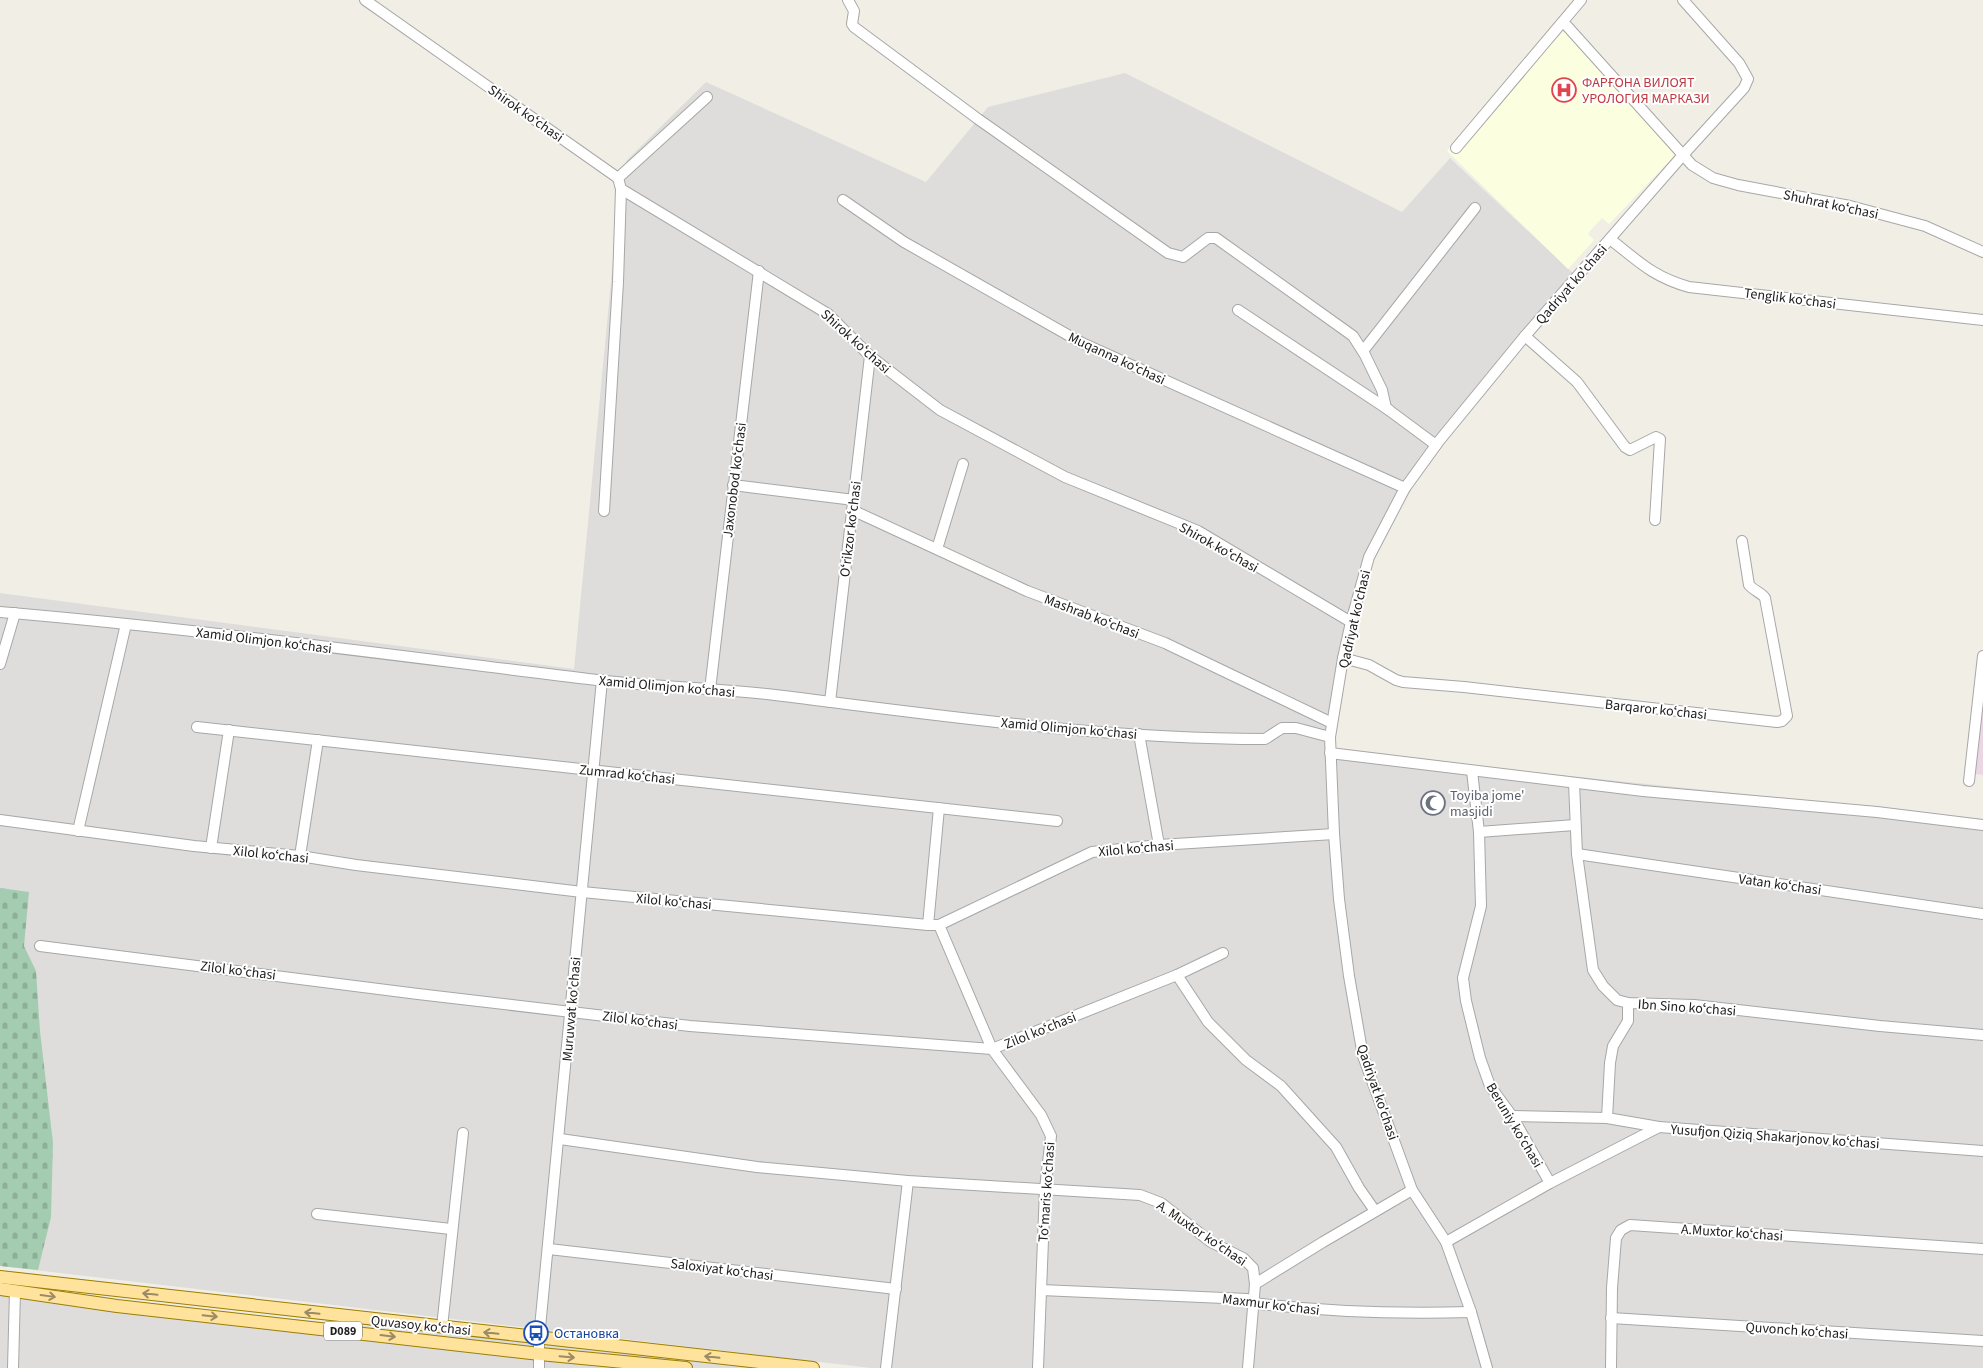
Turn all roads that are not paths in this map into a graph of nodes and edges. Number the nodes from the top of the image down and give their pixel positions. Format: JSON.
{"nodes":[{"id":1,"x":365,"y":0,"type":"edge"},
{"id":2,"x":848,"y":0,"type":"edge"},
{"id":3,"x":1581,"y":0,"type":"edge"},
{"id":4,"x":1683,"y":0,"type":"edge"},
{"id":5,"x":1567,"y":26,"type":"dead end"},
{"id":6,"x":707,"y":97,"type":"dead end"},
{"id":7,"x":1456,"y":148,"type":"dead end"},
{"id":8,"x":1683,"y":155,"type":"junction"},
{"id":9,"x":618,"y":178,"type":"junction"},
{"id":10,"x":621,"y":189,"type":"junction"},
{"id":11,"x":843,"y":200,"type":"dead end"},
{"id":12,"x":1475,"y":208,"type":"dead end"},
{"id":13,"x":1610,"y":240,"type":"junction"},
{"id":14,"x":1983,"y":252,"type":"edge"},
{"id":15,"x":759,"y":271,"type":"junction"},
{"id":16,"x":1238,"y":310,"type":"dead end"},
{"id":17,"x":1983,"y":320,"type":"edge"},
{"id":18,"x":1525,"y":336,"type":"junction"},
{"id":19,"x":1363,"y":351,"type":"junction"},
{"id":20,"x":870,"y":356,"type":"junction"},
{"id":21,"x":1390,"y":411,"type":"junction"},
{"id":22,"x":1436,"y":445,"type":"junction"},
{"id":23,"x":963,"y":464,"type":"dead end"},
{"id":24,"x":733,"y":485,"type":"junction"},
{"id":25,"x":1405,"y":488,"type":"junction"},
{"id":26,"x":853,"y":505,"type":"junction"},
{"id":27,"x":604,"y":511,"type":"dead end"},
{"id":28,"x":1655,"y":520,"type":"dead end"},
{"id":29,"x":1742,"y":541,"type":"dead end"},
{"id":30,"x":936,"y":549,"type":"junction"},
{"id":31,"x":0,"y":612,"type":"edge"},
{"id":32,"x":15,"y":613,"type":"junction"},
{"id":33,"x":1351,"y":622,"type":"junction"},
{"id":34,"x":126,"y":624,"type":"junction"},
{"id":35,"x":1983,"y":656,"type":"edge"},
{"id":36,"x":1343,"y":658,"type":"junction"},
{"id":37,"x":0,"y":664,"type":"edge"},
{"id":38,"x":602,"y":680,"type":"junction"},
{"id":39,"x":710,"y":690,"type":"junction"},
{"id":40,"x":830,"y":702,"type":"junction"},
{"id":41,"x":1332,"y":723,"type":"junction"},
{"id":42,"x":197,"y":727,"type":"dead end"},
{"id":43,"x":229,"y":730,"type":"junction"},
{"id":44,"x":1139,"y":734,"type":"junction"},
{"id":45,"x":1330,"y":737,"type":"junction"},
{"id":46,"x":318,"y":740,"type":"junction"},
{"id":47,"x":1330,"y":754,"type":"junction"},
{"id":48,"x":593,"y":770,"type":"junction"},
{"id":49,"x":1472,"y":771,"type":"junction"},
{"id":50,"x":1969,"y":781,"type":"dead end"},
{"id":51,"x":1574,"y":783,"type":"junction"},
{"id":52,"x":939,"y":808,"type":"junction"},
{"id":53,"x":0,"y":820,"type":"edge"},
{"id":54,"x":1057,"y":821,"type":"dead end"},
{"id":55,"x":1575,"y":825,"type":"junction"},
{"id":56,"x":1983,"y":825,"type":"edge"},
{"id":57,"x":78,"y":831,"type":"junction"},
{"id":58,"x":1479,"y":832,"type":"junction"},
{"id":59,"x":1334,"y":834,"type":"junction"},
{"id":60,"x":1158,"y":845,"type":"junction"},
{"id":61,"x":210,"y":848,"type":"junction"},
{"id":62,"x":1577,"y":854,"type":"junction"},
{"id":63,"x":300,"y":856,"type":"junction"},
{"id":64,"x":582,"y":892,"type":"junction"},
{"id":65,"x":1983,"y":914,"type":"edge"},
{"id":66,"x":933,"y":925,"type":"junction"},
{"id":67,"x":40,"y":946,"type":"dead end"},
{"id":68,"x":1223,"y":953,"type":"dead end"},
{"id":69,"x":1177,"y":975,"type":"junction"},
{"id":70,"x":1628,"y":1003,"type":"junction"},
{"id":71,"x":570,"y":1011,"type":"junction"},
{"id":72,"x":1983,"y":1035,"type":"edge"},
{"id":73,"x":992,"y":1049,"type":"junction"},
{"id":74,"x":1512,"y":1116,"type":"junction"},
{"id":75,"x":1607,"y":1118,"type":"junction"},
{"id":76,"x":1659,"y":1128,"type":"junction"},
{"id":77,"x":463,"y":1133,"type":"dead end"},
{"id":78,"x":560,"y":1139,"type":"junction"},
{"id":79,"x":1983,"y":1151,"type":"edge"},
{"id":80,"x":908,"y":1181,"type":"junction"},
{"id":81,"x":1550,"y":1183,"type":"junction"},
{"id":82,"x":1045,"y":1189,"type":"junction"},
{"id":83,"x":1412,"y":1190,"type":"junction"},
{"id":84,"x":1375,"y":1211,"type":"junction"},
{"id":85,"x":317,"y":1214,"type":"dead end"},
{"id":86,"x":451,"y":1229,"type":"junction"},
{"id":87,"x":1446,"y":1242,"type":"junction"},
{"id":88,"x":549,"y":1249,"type":"junction"},
{"id":89,"x":1983,"y":1250,"type":"edge"},
{"id":90,"x":0,"y":1277,"type":"edge"},
{"id":91,"x":1255,"y":1284,"type":"junction"},
{"id":92,"x":896,"y":1289,"type":"junction"},
{"id":93,"x":0,"y":1290,"type":"edge"},
{"id":94,"x":1041,"y":1290,"type":"junction"},
{"id":95,"x":15,"y":1291,"type":"junction"},
{"id":96,"x":1253,"y":1303,"type":"junction"},
{"id":97,"x":1471,"y":1312,"type":"junction"},
{"id":98,"x":1611,"y":1318,"type":"junction"},
{"id":99,"x":442,"y":1327,"type":"junction"},
{"id":100,"x":539,"y":1338,"type":"junction"},
{"id":101,"x":1983,"y":1341,"type":"edge"},
{"id":102,"x":540,"y":1354,"type":"junction"},
{"id":103,"x":13,"y":1368,"type":"edge"},
{"id":104,"x":539,"y":1368,"type":"edge"},
{"id":105,"x":686,"y":1368,"type":"edge"},
{"id":106,"x":813,"y":1368,"type":"edge"},
{"id":107,"x":886,"y":1368,"type":"edge"},
{"id":108,"x":1038,"y":1368,"type":"edge"},
{"id":109,"x":1248,"y":1368,"type":"edge"},
{"id":110,"x":1487,"y":1368,"type":"edge"},
{"id":111,"x":1611,"y":1368,"type":"edge"}],
"edges":[{"from":1,"to":9,"type":"street","name":"Shirok koʻchasi"},
{"from":2,"to":19,"type":"street"},
{"from":3,"to":7,"type":"street"},
{"from":4,"to":8,"type":"street","name":"Qadriyat ko'chasi"},
{"from":5,"to":8,"type":"street","name":"Shuhrat koʻchasi"},
{"from":6,"to":9,"type":"street"},
{"from":8,"to":13,"type":"street","name":"Qadriyat ko'chasi"},
{"from":8,"to":14,"type":"street","name":"Shuhrat koʻchasi"},
{"from":9,"to":10,"type":"street"},
{"from":10,"to":15,"type":"street","name":"Shirok koʻchasi"},
{"from":10,"to":27,"type":"street"},
{"from":11,"to":25,"type":"street","name":"Muqanna koʻchasi"},
{"from":12,"to":19,"type":"street"},
{"from":13,"to":17,"type":"street","name":"Tenglik koʻchasi"},
{"from":13,"to":18,"type":"street","name":"Qadriyat ko'chasi"},
{"from":15,"to":20,"type":"street","name":"Shirok koʻchasi"},
{"from":15,"to":24,"type":"street","name":"Jaxonobod koʻchasi"},
{"from":16,"to":21,"type":"street"},
{"from":18,"to":22,"type":"street","name":"Qadriyat ko'chasi"},
{"from":18,"to":28,"type":"street"},
{"from":19,"to":21,"type":"street"},
{"from":20,"to":26,"type":"street","name":"Oʻrikzor koʻchasi"},
{"from":20,"to":33,"type":"street","name":"Shirok koʻchasi"},
{"from":21,"to":22,"type":"street"},
{"from":22,"to":25,"type":"street","name":"Qadriyat ko'chasi"},
{"from":23,"to":30,"type":"street"},
{"from":24,"to":26,"type":"street","name":"Mashrab koʻchasi"},
{"from":24,"to":39,"type":"street","name":"Jaxonobod koʻchasi"},
{"from":25,"to":33,"type":"street","name":"Qadriyat ko'chasi"},
{"from":26,"to":30,"type":"street","name":"Mashrab koʻchasi"},
{"from":26,"to":40,"type":"street","name":"Oʻrikzor koʻchasi"},
{"from":29,"to":36,"type":"street","name":"Barqaror koʻchasi"},
{"from":30,"to":41,"type":"street","name":"Mashrab koʻchasi"},
{"from":31,"to":32,"type":"street","name":"Xamid Olimjon koʻchasi"},
{"from":32,"to":34,"type":"street","name":"Xamid Olimjon koʻchasi"},
{"from":32,"to":37,"type":"street"},
{"from":33,"to":36,"type":"street","name":"Qadriyat ko'chasi"},
{"from":34,"to":38,"type":"street","name":"Xamid Olimjon koʻchasi"},
{"from":34,"to":57,"type":"street"},
{"from":35,"to":50,"type":"street"},
{"from":36,"to":41,"type":"street","name":"Qadriyat ko'chasi"},
{"from":38,"to":39,"type":"street","name":"Xamid Olimjon koʻchasi"},
{"from":38,"to":48,"type":"street","name":"Muruvvat ko'chasi"},
{"from":39,"to":40,"type":"street","name":"Xamid Olimjon koʻchasi"},
{"from":40,"to":44,"type":"street","name":"Xamid Olimjon koʻchasi"},
{"from":41,"to":45,"type":"street","name":"Qadriyat ko'chasi"},
{"from":42,"to":43,"type":"street","name":"Zumrad koʻchasi"},
{"from":43,"to":46,"type":"street","name":"Zumrad koʻchasi"},
{"from":43,"to":61,"type":"street"},
{"from":44,"to":45,"type":"street","name":"Xamid Olimjon koʻchasi"},
{"from":44,"to":60,"type":"street"},
{"from":45,"to":47,"type":"street","name":"Qadriyat ko'chasi"},
{"from":46,"to":48,"type":"street","name":"Zumrad koʻchasi"},
{"from":46,"to":63,"type":"street"},
{"from":47,"to":49,"type":"street"},
{"from":47,"to":59,"type":"street","name":"Qadriyat ko'chasi"},
{"from":48,"to":52,"type":"street","name":"Zumrad koʻchasi"},
{"from":48,"to":64,"type":"street","name":"Muruvvat ko'chasi"},
{"from":49,"to":51,"type":"street"},
{"from":49,"to":58,"type":"street","name":"Beruniy koʻchasi"},
{"from":51,"to":55,"type":"street","name":"Ibn Sino koʻchasi"},
{"from":51,"to":56,"type":"street"},
{"from":52,"to":54,"type":"street","name":"Zumrad koʻchasi"},
{"from":52,"to":66,"type":"street"},
{"from":53,"to":57,"type":"street","name":"Xilol koʻchasi"},
{"from":55,"to":58,"type":"street"},
{"from":55,"to":62,"type":"street","name":"Ibn Sino koʻchasi"},
{"from":57,"to":61,"type":"street","name":"Xilol koʻchasi"},
{"from":58,"to":74,"type":"street","name":"Beruniy koʻchasi"},
{"from":59,"to":60,"type":"street","name":"Xilol koʻchasi"},
{"from":59,"to":83,"type":"street","name":"Qadriyat ko'chasi"},
{"from":60,"to":66,"type":"street","name":"Xilol koʻchasi"},
{"from":61,"to":63,"type":"street","name":"Xilol koʻchasi"},
{"from":62,"to":65,"type":"street","name":"Vatan koʻchasi"},
{"from":62,"to":70,"type":"street","name":"Ibn Sino koʻchasi"},
{"from":63,"to":64,"type":"street","name":"Xilol koʻchasi"},
{"from":64,"to":66,"type":"street","name":"Xilol koʻchasi"},
{"from":64,"to":71,"type":"street","name":"Muruvvat ko'chasi"},
{"from":66,"to":73,"type":"street","name":"Toʻmaris koʻchasi"},
{"from":67,"to":71,"type":"street","name":"Zilol koʻchasi"},
{"from":68,"to":69,"type":"street","name":"Zilol koʻchasi"},
{"from":69,"to":73,"type":"street","name":"Zilol koʻchasi"},
{"from":69,"to":84,"type":"street"},
{"from":70,"to":72,"type":"street","name":"Ibn Sino koʻchasi"},
{"from":70,"to":75,"type":"street"},
{"from":71,"to":73,"type":"street","name":"Zilol koʻchasi"},
{"from":71,"to":78,"type":"street","name":"Muruvvat ko'chasi"},
{"from":73,"to":82,"type":"street","name":"Toʻmaris koʻchasi"},
{"from":74,"to":75,"type":"street"},
{"from":74,"to":81,"type":"street","name":"Beruniy koʻchasi"},
{"from":75,"to":76,"type":"street"},
{"from":76,"to":79,"type":"street","name":"Yusufjon Qiziq Shakarjonov koʻchasi"},
{"from":76,"to":81,"type":"street","name":"Yusufjon Qiziq Shakarjonov koʻchasi"},
{"from":77,"to":86,"type":"street"},
{"from":78,"to":80,"type":"street","name":"A. Muxtor koʻchasi"},
{"from":78,"to":88,"type":"street","name":"Muruvvat ko'chasi"},
{"from":80,"to":82,"type":"street","name":"A. Muxtor koʻchasi"},
{"from":80,"to":92,"type":"street"},
{"from":81,"to":87,"type":"street","name":"Yusufjon Qiziq Shakarjonov koʻchasi"},
{"from":82,"to":91,"type":"street","name":"A. Muxtor koʻchasi"},
{"from":82,"to":94,"type":"street","name":"Toʻmaris koʻchasi"},
{"from":83,"to":84,"type":"street"},
{"from":83,"to":87,"type":"street","name":"Qadriyat ko'chasi"},
{"from":84,"to":91,"type":"street"},
{"from":85,"to":86,"type":"street"},
{"from":86,"to":99,"type":"street"},
{"from":87,"to":97,"type":"street","name":"Qadriyat ko'chasi"},
{"from":88,"to":92,"type":"street","name":"Saloxiyat koʻchasi"},
{"from":88,"to":100,"type":"street","name":"Muruvvat ko'chasi"},
{"from":89,"to":98,"type":"street","name":"A.Muxtor koʻchasi"},
{"from":99,"to":90,"type":"main road","name":"Quvasoy koʻchasi","number":"D089","one_way":true},
{"from":91,"to":96,"type":"street"},
{"from":92,"to":107,"type":"street"},
{"from":93,"to":95,"type":"main road","name":"Quvasoy koʻchasi","number":"D089"},
{"from":94,"to":96,"type":"street","name":"Maxmur koʻchasi"},
{"from":94,"to":108,"type":"street","name":"Toʻmaris koʻchasi"},
{"from":95,"to":102,"type":"main road","name":"Quvasoy koʻchasi","number":"D089","one_way":true},
{"from":95,"to":103,"type":"street"},
{"from":96,"to":97,"type":"street","name":"Maxmur koʻchasi"},
{"from":96,"to":109,"type":"street"},
{"from":97,"to":110,"type":"street","name":"Qadriyat ko'chasi"},
{"from":98,"to":101,"type":"street","name":"Quvonch koʻchasi"},
{"from":98,"to":111,"type":"street","name":"A.Muxtor koʻchasi"},
{"from":100,"to":99,"type":"main road","name":"Quvasoy koʻchasi","number":"D089","one_way":true},
{"from":100,"to":102,"type":"street","name":"Muruvvat ko'chasi"},
{"from":106,"to":100,"type":"main road","name":"Quvasoy koʻchasi","number":"D089","one_way":true},
{"from":102,"to":104,"type":"street"},
{"from":102,"to":105,"type":"main road","name":"Quvasoy koʻchasi","number":"D089","one_way":true}]}
